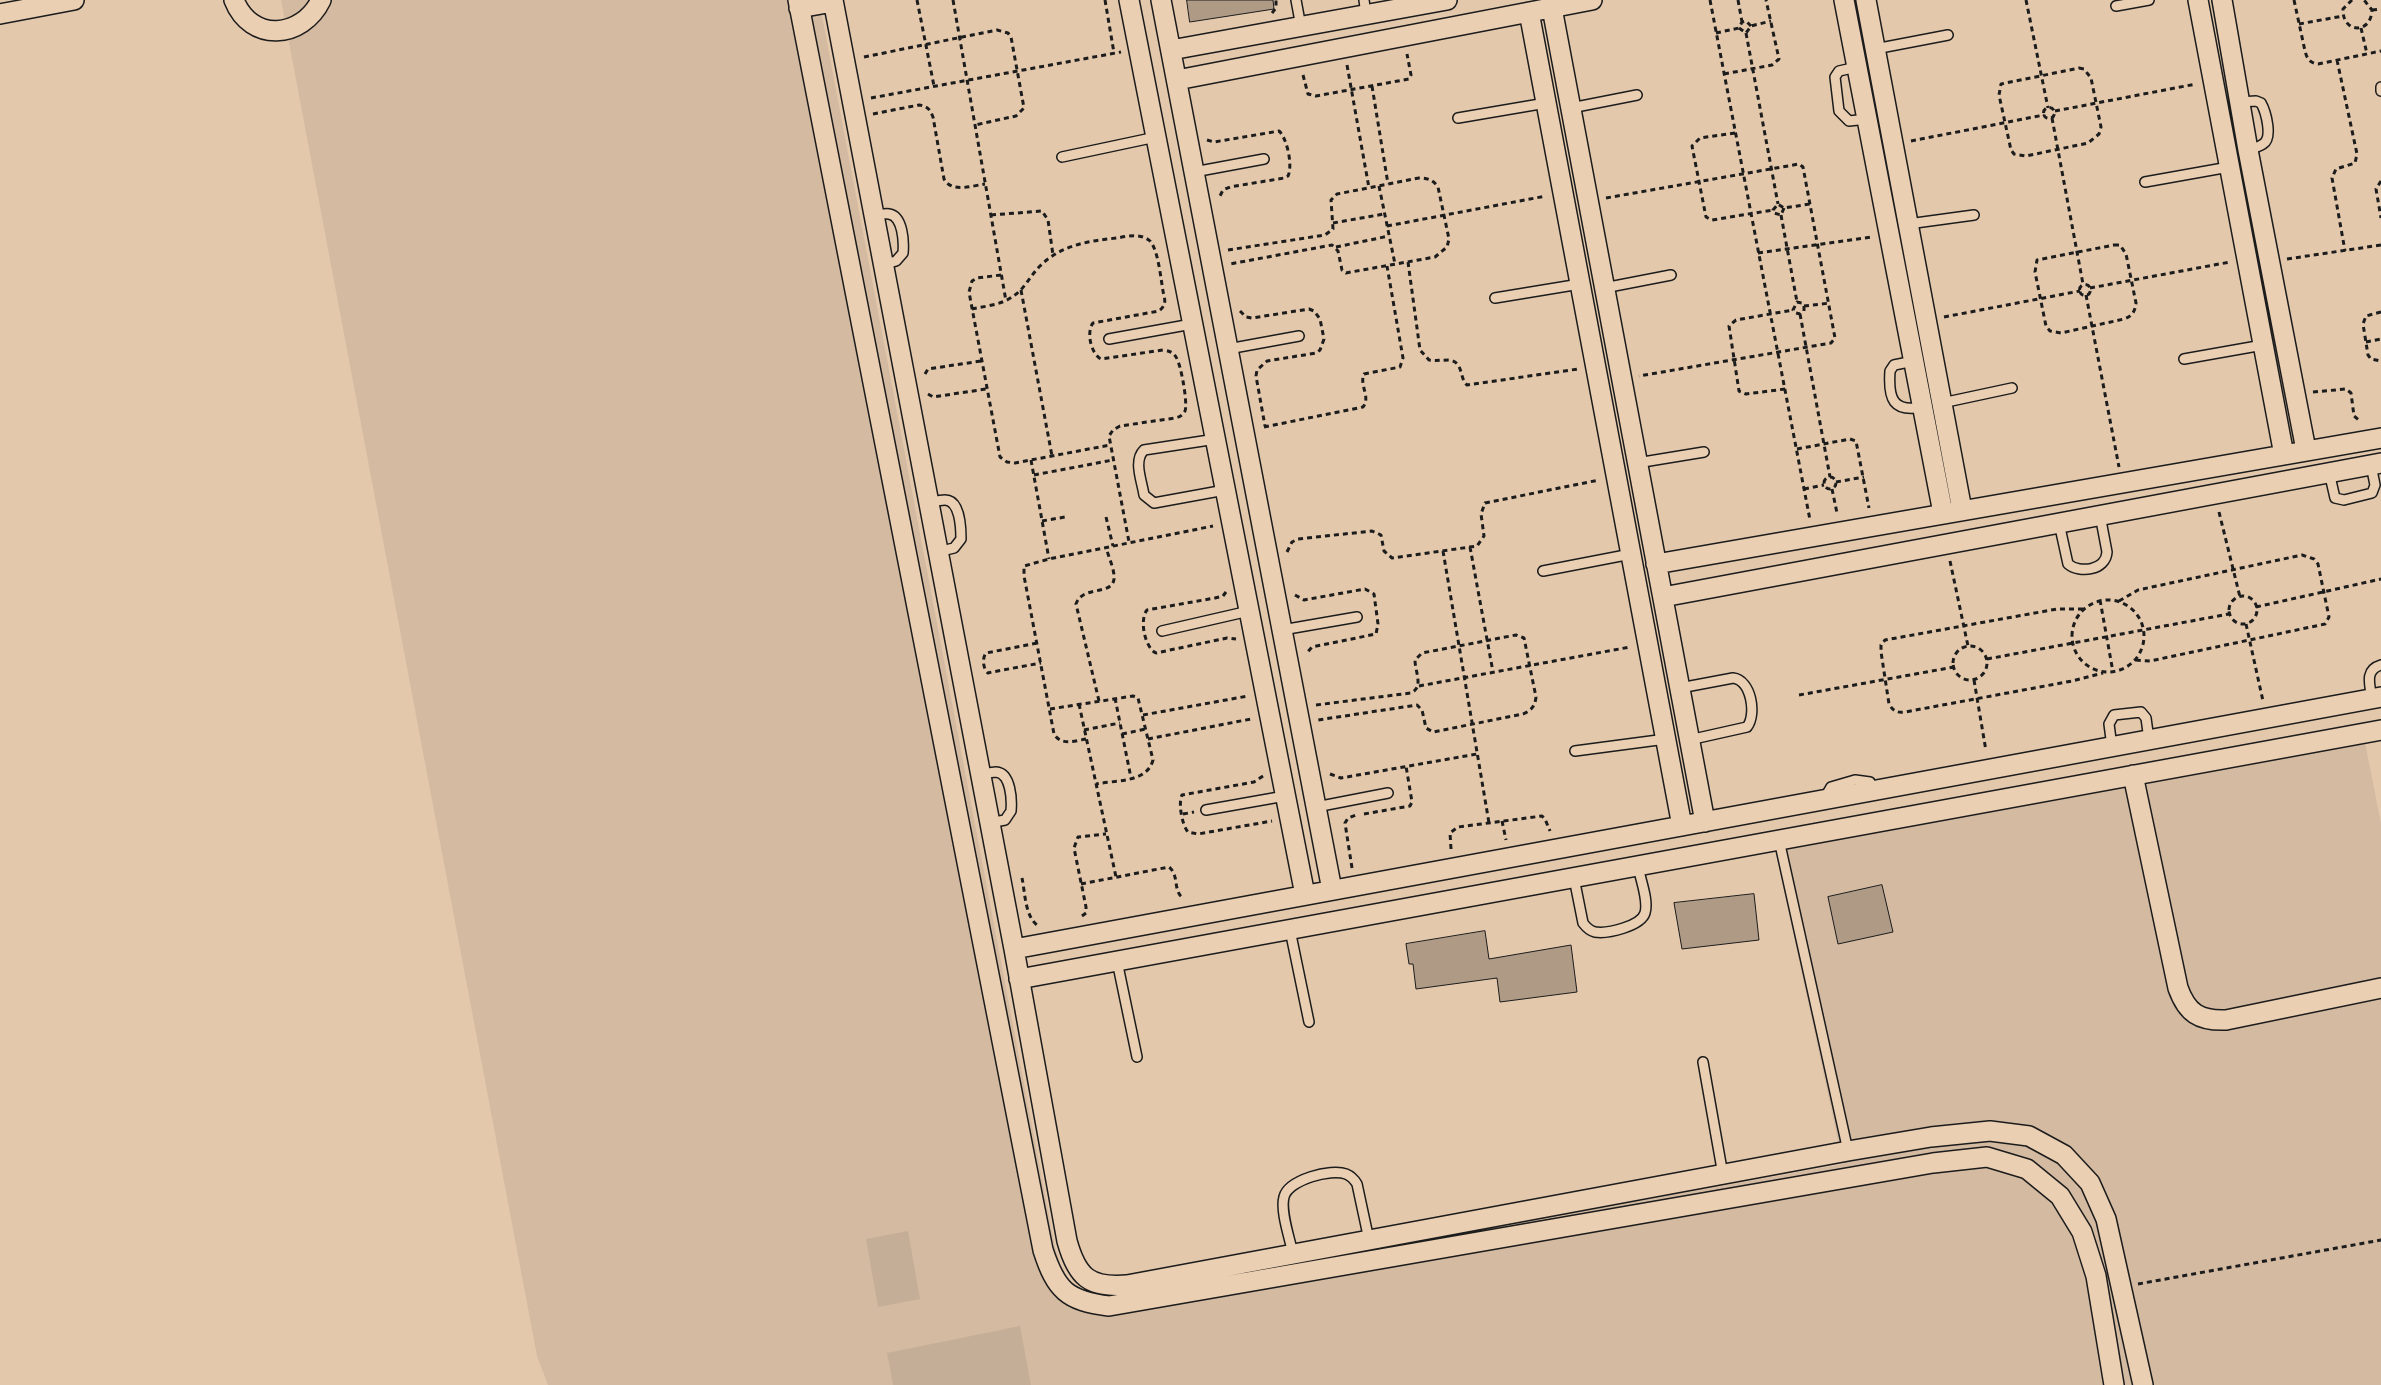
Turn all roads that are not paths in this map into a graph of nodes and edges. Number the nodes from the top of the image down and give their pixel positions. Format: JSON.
{"nodes":[{"id":1,"x":74,"y":0,"type":"edge"},
{"id":2,"x":234,"y":0,"type":"edge"},
{"id":3,"x":321,"y":0,"type":"edge"},
{"id":4,"x":1129,"y":0,"type":"edge"},
{"id":5,"x":1161,"y":0,"type":"edge"},
{"id":6,"x":1296,"y":0,"type":"edge"},
{"id":7,"x":1447,"y":0,"type":"edge"},
{"id":8,"x":1592,"y":0,"type":"edge"},
{"id":9,"x":1844,"y":0,"type":"edge"},
{"id":10,"x":1866,"y":0,"type":"edge"},
{"id":11,"x":2150,"y":0,"type":"edge"},
{"id":12,"x":2198,"y":0,"type":"edge"},
{"id":13,"x":2222,"y":0,"type":"edge"},
{"id":14,"x":833,"y":1,"type":"edge"},
{"id":15,"x":798,"y":4,"type":"edge"},
{"id":16,"x":2116,"y":6,"type":"dead end"},
{"id":17,"x":1365,"y":8,"type":"edge"},
{"id":18,"x":1552,"y":8,"type":"junction"},
{"id":19,"x":1529,"y":12,"type":"junction"},
{"id":20,"x":0,"y":14,"type":"edge"},
{"id":21,"x":1301,"y":27,"type":"junction"},
{"id":22,"x":1948,"y":35,"type":"dead end"},
{"id":23,"x":1875,"y":49,"type":"junction"},
{"id":24,"x":1171,"y":50,"type":"junction"},
{"id":25,"x":1857,"y":67,"type":"junction"},
{"id":26,"x":1177,"y":80,"type":"junction"},
{"id":27,"x":2381,"y":87,"type":"edge"},
{"id":28,"x":2381,"y":91,"type":"edge"},
{"id":29,"x":1637,"y":95,"type":"dead end"},
{"id":30,"x":1546,"y":102,"type":"junction"},
{"id":31,"x":1570,"y":108,"type":"junction"},
{"id":32,"x":1458,"y":118,"type":"dead end"},
{"id":33,"x":1867,"y":119,"type":"junction"},
{"id":34,"x":1156,"y":137,"type":"junction"},
{"id":35,"x":1062,"y":156,"type":"dead end"},
{"id":36,"x":1264,"y":159,"type":"dead end"},
{"id":37,"x":2230,"y":167,"type":"junction"},
{"id":38,"x":1194,"y":172,"type":"junction"},
{"id":39,"x":2145,"y":182,"type":"dead end"},
{"id":40,"x":1974,"y":215,"type":"dead end"},
{"id":41,"x":1908,"y":224,"type":"junction"},
{"id":42,"x":1671,"y":275,"type":"dead end"},
{"id":43,"x":1580,"y":284,"type":"junction"},
{"id":44,"x":1604,"y":288,"type":"junction"},
{"id":45,"x":1495,"y":298,"type":"dead end"},
{"id":46,"x":1192,"y":324,"type":"junction"},
{"id":47,"x":1300,"y":336,"type":"dead end"},
{"id":48,"x":1109,"y":339,"type":"dead end"},
{"id":49,"x":2263,"y":345,"type":"junction"},
{"id":50,"x":1228,"y":348,"type":"junction"},
{"id":51,"x":2184,"y":359,"type":"dead end"},
{"id":52,"x":1914,"y":361,"type":"junction"},
{"id":53,"x":2012,"y":388,"type":"dead end"},
{"id":54,"x":1942,"y":403,"type":"junction"},
{"id":55,"x":1923,"y":407,"type":"junction"},
{"id":56,"x":2381,"y":438,"type":"edge"},
{"id":57,"x":1216,"y":439,"type":"junction"},
{"id":58,"x":2306,"y":450,"type":"junction"},
{"id":59,"x":1704,"y":452,"type":"dead end"},
{"id":60,"x":2284,"y":455,"type":"junction"},
{"id":61,"x":1637,"y":463,"type":"junction"},
{"id":62,"x":2376,"y":464,"type":"edge"},
{"id":63,"x":2329,"y":472,"type":"junction"},
{"id":64,"x":1225,"y":490,"type":"junction"},
{"id":65,"x":928,"y":503,"type":"junction"},
{"id":66,"x":1952,"y":511,"type":"junction"},
{"id":67,"x":2100,"y":515,"type":"junction"},
{"id":68,"x":2059,"y":523,"type":"junction"},
{"id":69,"x":937,"y":552,"type":"junction"},
{"id":70,"x":1631,"y":554,"type":"junction"},
{"id":71,"x":1656,"y":564,"type":"junction"},
{"id":72,"x":1543,"y":571,"type":"dead end"},
{"id":73,"x":1662,"y":597,"type":"junction"},
{"id":74,"x":1249,"y":611,"type":"junction"},
{"id":75,"x":1357,"y":617,"type":"dead end"},
{"id":76,"x":950,"y":619,"type":"junction"},
{"id":77,"x":920,"y":625,"type":"junction"},
{"id":78,"x":1282,"y":630,"type":"junction"},
{"id":79,"x":1162,"y":631,"type":"dead end"},
{"id":80,"x":2381,"y":665,"type":"edge"},
{"id":81,"x":1680,"y":688,"type":"junction"},
{"id":82,"x":2377,"y":698,"type":"edge"},
{"id":83,"x":2380,"y":735,"type":"edge"},
{"id":84,"x":1666,"y":739,"type":"junction"},
{"id":85,"x":1690,"y":740,"type":"junction"},
{"id":86,"x":2148,"y":740,"type":"junction"},
{"id":87,"x":2112,"y":747,"type":"junction"},
{"id":88,"x":1575,"y":752,"type":"dead end"},
{"id":89,"x":980,"y":775,"type":"junction"},
{"id":90,"x":2133,"y":775,"type":"junction"},
{"id":91,"x":1388,"y":793,"type":"dead end"},
{"id":92,"x":1285,"y":796,"type":"junction"},
{"id":93,"x":1316,"y":807,"type":"junction"},
{"id":94,"x":1206,"y":810,"type":"dead end"},
{"id":95,"x":1704,"y":822,"type":"junction"},
{"id":96,"x":989,"y":823,"type":"junction"},
{"id":97,"x":1682,"y":826,"type":"junction"},
{"id":98,"x":1779,"y":840,"type":"junction"},
{"id":99,"x":1638,"y":866,"type":"junction"},
{"id":100,"x":1574,"y":878,"type":"junction"},
{"id":101,"x":1332,"y":890,"type":"junction"},
{"id":102,"x":1305,"y":895,"type":"junction"},
{"id":103,"x":1290,"y":930,"type":"junction"},
{"id":104,"x":1014,"y":949,"type":"junction"},
{"id":105,"x":1117,"y":961,"type":"junction"},
{"id":106,"x":1019,"y":979,"type":"junction"},
{"id":107,"x":2381,"y":988,"type":"edge"},
{"id":108,"x":1309,"y":1022,"type":"dead end"},
{"id":109,"x":1137,"y":1057,"type":"dead end"},
{"id":110,"x":1703,"y":1062,"type":"dead end"},
{"id":111,"x":1848,"y":1151,"type":"junction"},
{"id":112,"x":1723,"y":1174,"type":"junction"},
{"id":113,"x":1508,"y":1214,"type":"junction"},
{"id":114,"x":1512,"y":1236,"type":"junction"},
{"id":115,"x":1369,"y":1240,"type":"junction"},
{"id":116,"x":1293,"y":1254,"type":"junction"},
{"id":117,"x":2114,"y":1385,"type":"edge"},
{"id":118,"x":2143,"y":1385,"type":"edge"}],
"edges":[{"from":1,"to":20,"type":"street"},
{"from":2,"to":3,"type":"street"},
{"from":4,"to":34,"type":"street"},
{"from":5,"to":24,"type":"street"},
{"from":6,"to":21,"type":"lane"},
{"from":7,"to":17,"type":"street"},
{"from":8,"to":18,"type":"street"},
{"from":9,"to":25,"type":"street"},
{"from":10,"to":23,"type":"street"},
{"from":11,"to":16,"type":"lane"},
{"from":12,"to":37,"type":"street"},
{"from":13,"to":58,"type":"street"},
{"from":14,"to":15,"type":"street"},
{"from":14,"to":65,"type":"street"},
{"from":15,"to":77,"type":"street"},
{"from":17,"to":21,"type":"street"},
{"from":18,"to":19,"type":"street"},
{"from":18,"to":31,"type":"street"},
{"from":19,"to":26,"type":"street"},
{"from":19,"to":30,"type":"street"},
{"from":21,"to":24,"type":"street"},
{"from":22,"to":23,"type":"lane"},
{"from":23,"to":41,"type":"street"},
{"from":24,"to":26,"type":"street"},
{"from":25,"to":33,"type":"street"},
{"from":25,"to":33,"type":"lane"},
{"from":26,"to":38,"type":"street"},
{"from":27,"to":28,"type":"lane"},
{"from":29,"to":31,"type":"lane"},
{"from":30,"to":32,"type":"lane"},
{"from":30,"to":43,"type":"street"},
{"from":31,"to":44,"type":"street"},
{"from":33,"to":52,"type":"street"},
{"from":34,"to":35,"type":"lane"},
{"from":34,"to":46,"type":"street"},
{"from":36,"to":38,"type":"lane"},
{"from":37,"to":39,"type":"lane"},
{"from":37,"to":49,"type":"street"},
{"from":38,"to":50,"type":"street"},
{"from":40,"to":41,"type":"lane"},
{"from":41,"to":54,"type":"street"},
{"from":42,"to":44,"type":"lane"},
{"from":43,"to":45,"type":"lane"},
{"from":43,"to":70,"type":"street"},
{"from":44,"to":61,"type":"street"},
{"from":46,"to":48,"type":"lane"},
{"from":46,"to":57,"type":"street"},
{"from":47,"to":50,"type":"lane"},
{"from":49,"to":51,"type":"lane"},
{"from":49,"to":60,"type":"street"},
{"from":50,"to":78,"type":"street"},
{"from":52,"to":55,"type":"street"},
{"from":52,"to":55,"type":"lane"},
{"from":53,"to":54,"type":"lane"},
{"from":54,"to":66,"type":"street"},
{"from":55,"to":66,"type":"street"},
{"from":56,"to":58,"type":"street"},
{"from":57,"to":64,"type":"street"},
{"from":57,"to":64,"type":"lane"},
{"from":58,"to":60,"type":"street"},
{"from":59,"to":61,"type":"lane"},
{"from":60,"to":66,"type":"street"},
{"from":61,"to":71,"type":"street"},
{"from":62,"to":63,"type":"street"},
{"from":62,"to":63,"type":"lane"},
{"from":63,"to":67,"type":"street"},
{"from":64,"to":74,"type":"street"},
{"from":65,"to":69,"type":"street"},
{"from":65,"to":69,"type":"lane"},
{"from":66,"to":71,"type":"street"},
{"from":67,"to":68,"type":"street"},
{"from":67,"to":68,"type":"lane"},
{"from":68,"to":73,"type":"street"},
{"from":69,"to":76,"type":"street"},
{"from":70,"to":72,"type":"lane"},
{"from":70,"to":84,"type":"street"},
{"from":71,"to":73,"type":"street"},
{"from":73,"to":81,"type":"street"},
{"from":74,"to":79,"type":"lane"},
{"from":74,"to":92,"type":"street"},
{"from":75,"to":78,"type":"lane"},
{"from":76,"to":77,"type":"street"},
{"from":76,"to":89,"type":"street"},
{"from":77,"to":114,"type":"street"},
{"from":78,"to":93,"type":"street"},
{"from":80,"to":82,"type":"lane"},
{"from":81,"to":85,"type":"street"},
{"from":81,"to":85,"type":"lane"},
{"from":82,"to":86,"type":"street"},
{"from":83,"to":90,"type":"street"},
{"from":84,"to":88,"type":"lane"},
{"from":84,"to":97,"type":"street"},
{"from":85,"to":95,"type":"street"},
{"from":86,"to":87,"type":"street"},
{"from":86,"to":87,"type":"lane"},
{"from":87,"to":95,"type":"street"},
{"from":89,"to":96,"type":"street"},
{"from":89,"to":96,"type":"lane"},
{"from":90,"to":98,"type":"street"},
{"from":90,"to":107,"type":"street"},
{"from":91,"to":93,"type":"lane"},
{"from":92,"to":94,"type":"lane"},
{"from":92,"to":102,"type":"street"},
{"from":93,"to":101,"type":"street"},
{"from":95,"to":97,"type":"street"},
{"from":96,"to":104,"type":"street"},
{"from":97,"to":101,"type":"street"},
{"from":98,"to":99,"type":"street"},
{"from":98,"to":111,"type":"lane"},
{"from":99,"to":100,"type":"street"},
{"from":99,"to":100,"type":"lane"},
{"from":100,"to":103,"type":"street"},
{"from":101,"to":102,"type":"street"},
{"from":102,"to":104,"type":"street"},
{"from":103,"to":105,"type":"street"},
{"from":103,"to":108,"type":"lane"},
{"from":104,"to":106,"type":"street"},
{"from":105,"to":106,"type":"street"},
{"from":105,"to":109,"type":"lane"},
{"from":106,"to":116,"type":"street"},
{"from":110,"to":112,"type":"lane"},
{"from":111,"to":112,"type":"street"},
{"from":111,"to":118,"type":"street"},
{"from":112,"to":113,"type":"street"},
{"from":113,"to":114,"type":"street"},
{"from":113,"to":115,"type":"street"},
{"from":114,"to":117,"type":"street"},
{"from":115,"to":116,"type":"street"},
{"from":115,"to":116,"type":"lane"}]}
